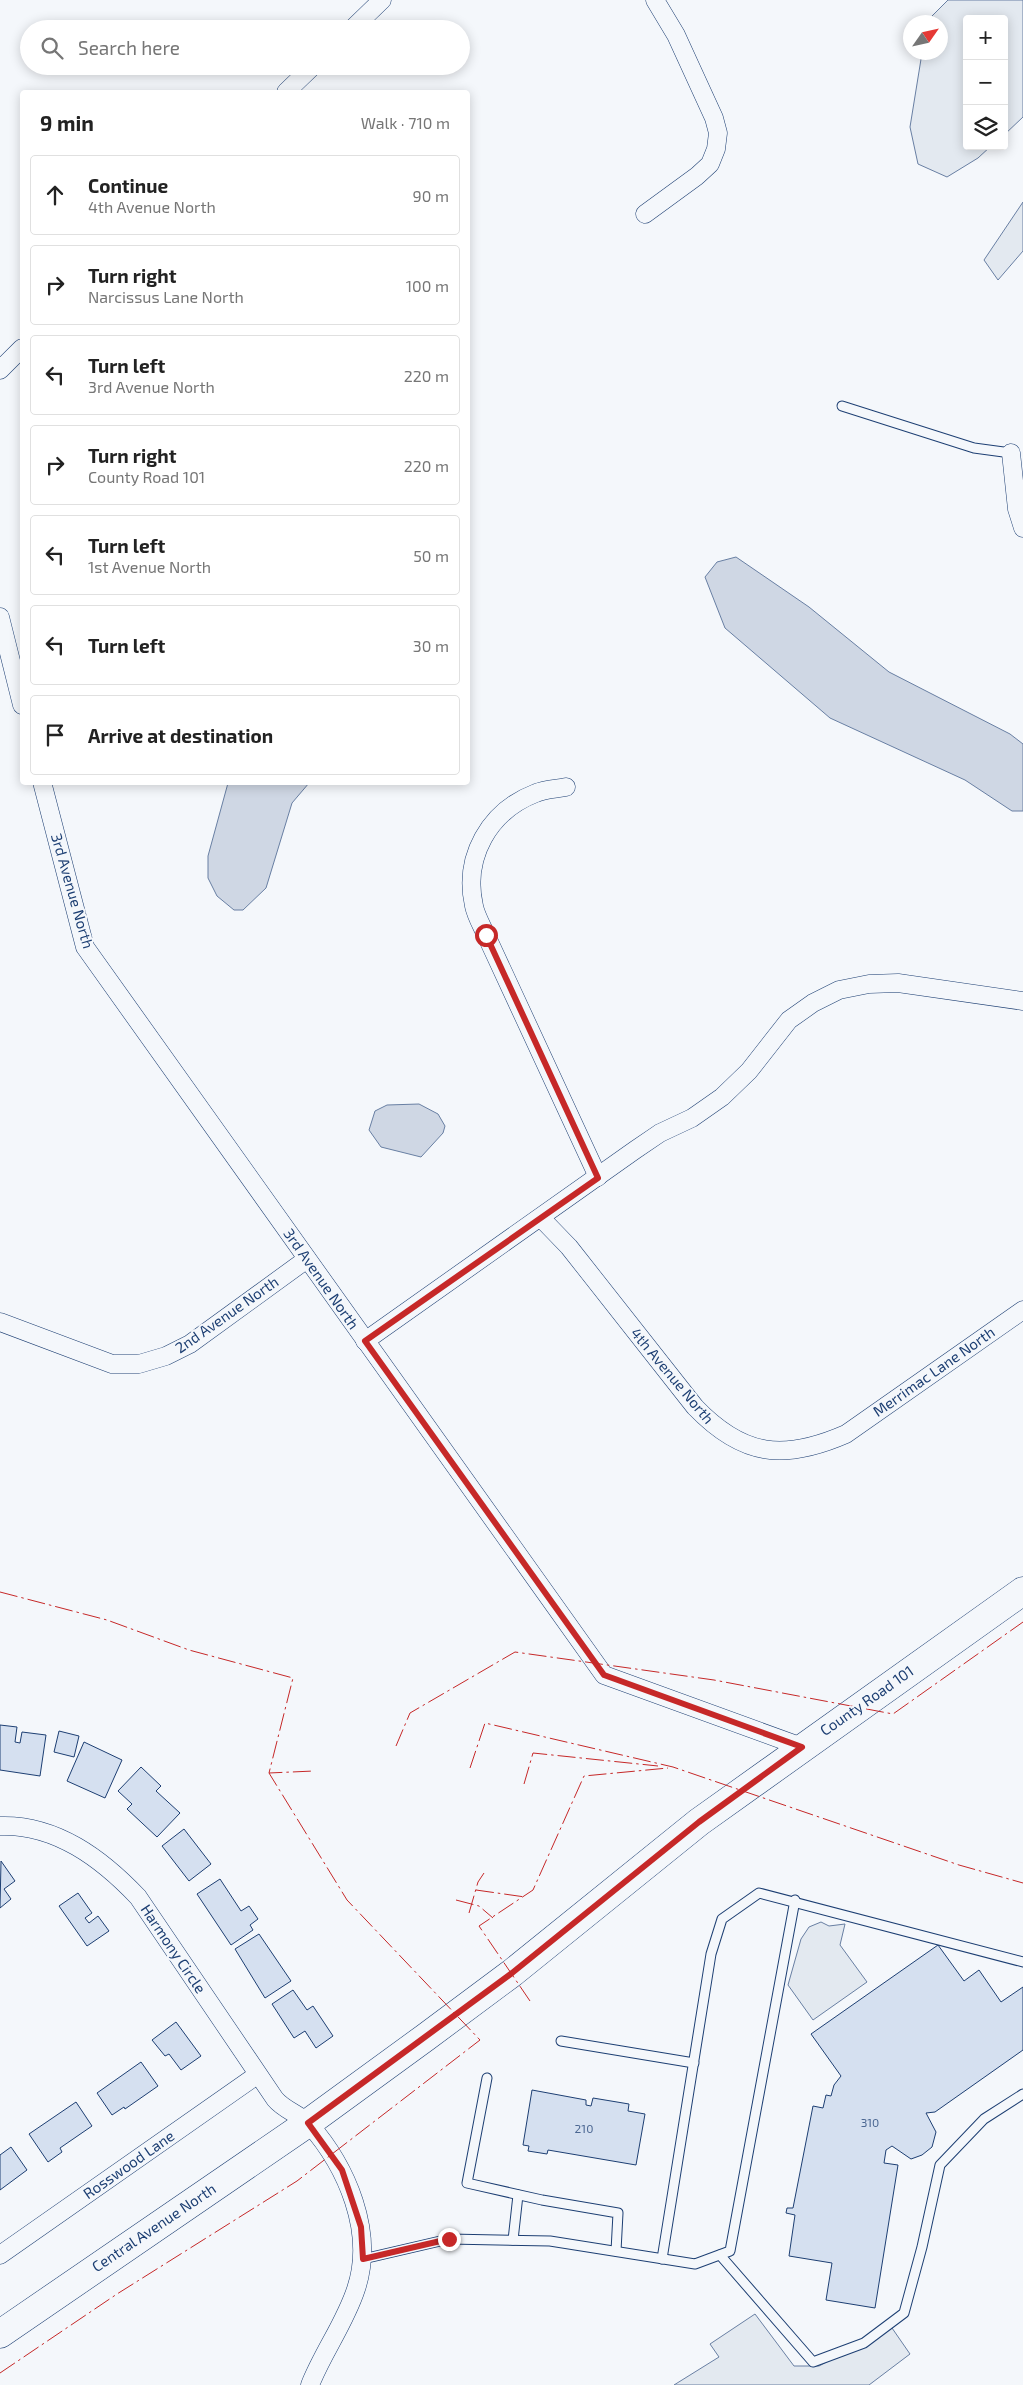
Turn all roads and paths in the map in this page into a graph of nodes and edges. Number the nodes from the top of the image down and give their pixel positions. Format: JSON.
{"nodes":[{"id":1,"x":382,"y":0,"type":"edge"},
{"id":2,"x":655,"y":0,"type":"edge"},
{"id":3,"x":361,"y":20,"type":"edge"},
{"id":4,"x":304,"y":75,"type":"edge"},
{"id":5,"x":288,"y":90,"type":"edge"},
{"id":6,"x":645,"y":214,"type":"dead end"},
{"id":7,"x":20,"y":350,"type":"edge"},
{"id":8,"x":0,"y":370,"type":"edge"},
{"id":9,"x":842,"y":406,"type":"dead end"},
{"id":10,"x":1011,"y":453,"type":"joint"},
{"id":11,"x":1023,"y":528,"type":"edge"},
{"id":12,"x":0,"y":617,"type":"edge"},
{"id":13,"x":20,"y":697,"type":"edge"},
{"id":14,"x":43,"y":785,"type":"edge"},
{"id":15,"x":566,"y":787,"type":"dead end"},
{"id":16,"x":1023,"y":1001,"type":"edge"},
{"id":17,"x":598,"y":1178,"type":"junction"},
{"id":18,"x":541,"y":1218,"type":"junction"},
{"id":19,"x":307,"y":1259,"type":"junction"},
{"id":20,"x":1023,"y":1310,"type":"edge"},
{"id":21,"x":0,"y":1322,"type":"edge"},
{"id":22,"x":365,"y":1341,"type":"junction"},
{"id":23,"x":846,"y":1434,"type":"joint"},
{"id":24,"x":1023,"y":1591,"type":"edge"},
{"id":25,"x":802,"y":1747,"type":"junction"},
{"id":26,"x":0,"y":1826,"type":"edge"},
{"id":27,"x":794,"y":1900,"type":"junction"},
{"id":28,"x":1023,"y":1962,"type":"edge"},
{"id":29,"x":561,"y":2041,"type":"dead end"},
{"id":30,"x":694,"y":2063,"type":"junction"},
{"id":31,"x":258,"y":2075,"type":"junction"},
{"id":32,"x":487,"y":2078,"type":"dead end"},
{"id":33,"x":1023,"y":2094,"type":"edge"},
{"id":34,"x":308,"y":2123,"type":"junction"},
{"id":35,"x":518,"y":2195,"type":"junction"},
{"id":36,"x":513,"y":2240,"type":"junction"},
{"id":37,"x":616,"y":2252,"type":"junction"},
{"id":38,"x":0,"y":2255,"type":"edge"},
{"id":39,"x":720,"y":2255,"type":"junction"},
{"id":40,"x":363,"y":2259,"type":"junction"},
{"id":41,"x":662,"y":2259,"type":"junction"},
{"id":42,"x":0,"y":2334,"type":"edge"},
{"id":43,"x":310,"y":2385,"type":"edge"}],
"edges":[{"from":1,"to":3,"type":"street"},
{"from":2,"to":6,"type":"street"},
{"from":4,"to":5,"type":"street"},
{"from":7,"to":8,"type":"street"},
{"from":9,"to":10,"type":"lane"},
{"from":10,"to":11,"type":"street"},
{"from":12,"to":13,"type":"street"},
{"from":14,"to":19,"type":"street","name":"3rd Avenue North"},
{"from":15,"to":17,"type":"street"},
{"from":16,"to":17,"type":"street"},
{"from":17,"to":18,"type":"street"},
{"from":18,"to":22,"type":"street"},
{"from":18,"to":23,"type":"street","name":"4th Avenue North"},
{"from":19,"to":21,"type":"street","name":"2nd Avenue North"},
{"from":19,"to":22,"type":"street","name":"3rd Avenue North"},
{"from":20,"to":23,"type":"street","name":"Merrimac Lane North"},
{"from":22,"to":25,"type":"street","name":"3rd Avenue North"},
{"from":24,"to":25,"type":"main road","name":"County Road 101"},
{"from":25,"to":34,"type":"main road","name":"County Road 101"},
{"from":26,"to":31,"type":"street","name":"Harmony Circle"},
{"from":27,"to":28,"type":"lane"},
{"from":27,"to":30,"type":"lane"},
{"from":27,"to":39,"type":"lane"},
{"from":29,"to":30,"type":"lane"},
{"from":30,"to":41,"type":"lane"},
{"from":31,"to":34,"type":"street","name":"Harmony Circle"},
{"from":31,"to":38,"type":"street","name":"Rosswood Lane"},
{"from":32,"to":35,"type":"lane"},
{"from":33,"to":39,"type":"lane"},
{"from":34,"to":40,"type":"street"},
{"from":34,"to":42,"type":"main road","name":"Central Avenue North"},
{"from":35,"to":36,"type":"lane"},
{"from":35,"to":37,"type":"lane"},
{"from":36,"to":37,"type":"lane"},
{"from":36,"to":40,"type":"lane"},
{"from":37,"to":41,"type":"lane"},
{"from":39,"to":41,"type":"lane"},
{"from":40,"to":43,"type":"street"}]}
